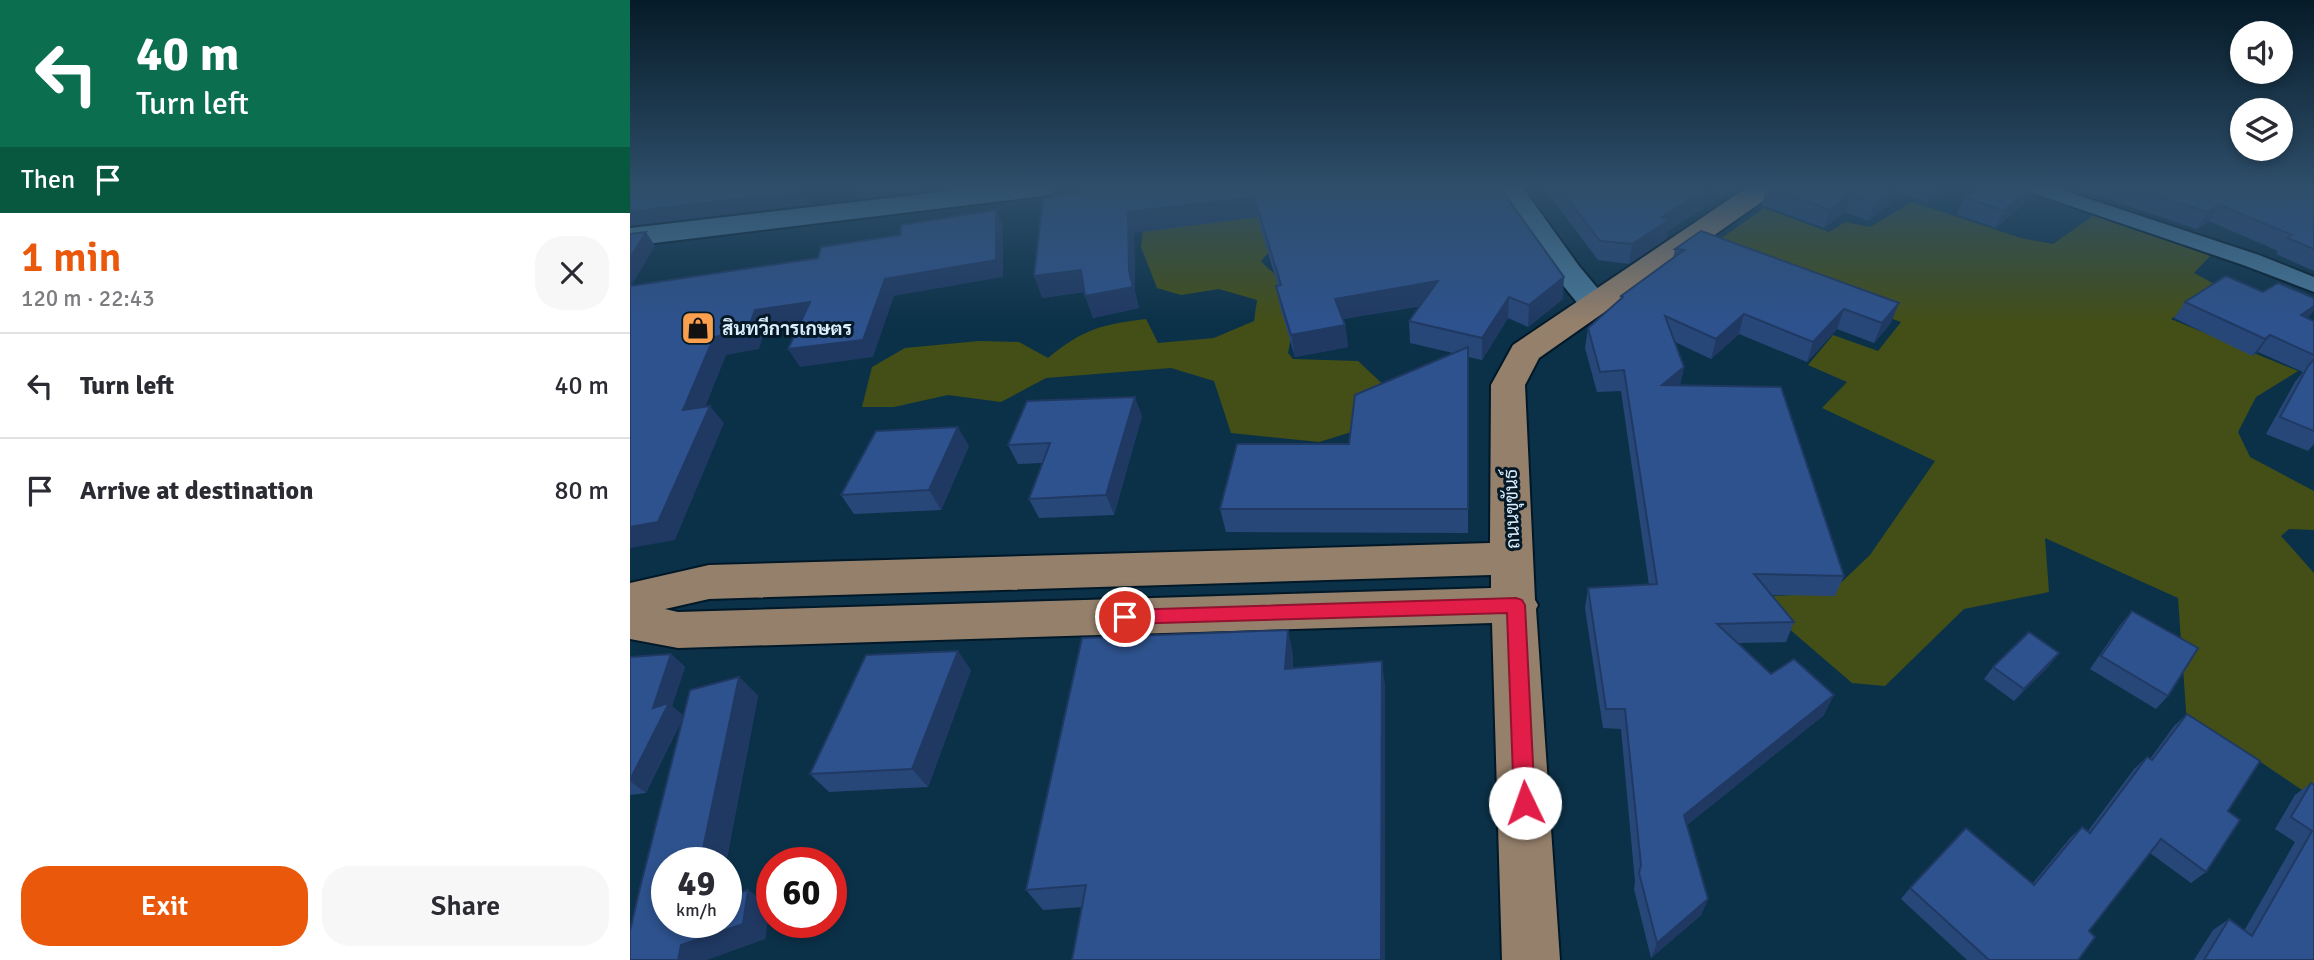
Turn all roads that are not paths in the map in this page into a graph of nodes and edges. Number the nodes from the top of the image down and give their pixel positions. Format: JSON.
{"nodes":[{"id":1,"x":666,"y":233,"type":"edge"},
{"id":2,"x":1541,"y":233,"type":"edge"},
{"id":3,"x":1698,"y":233,"type":"edge"},
{"id":4,"x":2170,"y":233,"type":"edge"},
{"id":5,"x":630,"y":237,"type":"edge"},
{"id":6,"x":2314,"y":285,"type":"edge"},
{"id":7,"x":1594,"y":303,"type":"junction"},
{"id":8,"x":1514,"y":582,"type":"junction"},
{"id":9,"x":630,"y":600,"type":"edge"},
{"id":10,"x":630,"y":621,"type":"edge"},
{"id":11,"x":1531,"y":960,"type":"edge"}],
"edges":[{"from":1,"to":5,"type":"street"},
{"from":2,"to":7,"type":"street"},
{"from":3,"to":7,"type":"main road","name":"ถนนขุขันธ์"},
{"from":4,"to":6,"type":"street"},
{"from":7,"to":8,"type":"main road","name":"ถนนขุขันธ์"},
{"from":8,"to":9,"type":"main road"},
{"from":8,"to":10,"type":"main road"},
{"from":8,"to":11,"type":"main road","name":"ถนนขุขันธ์"}]}
